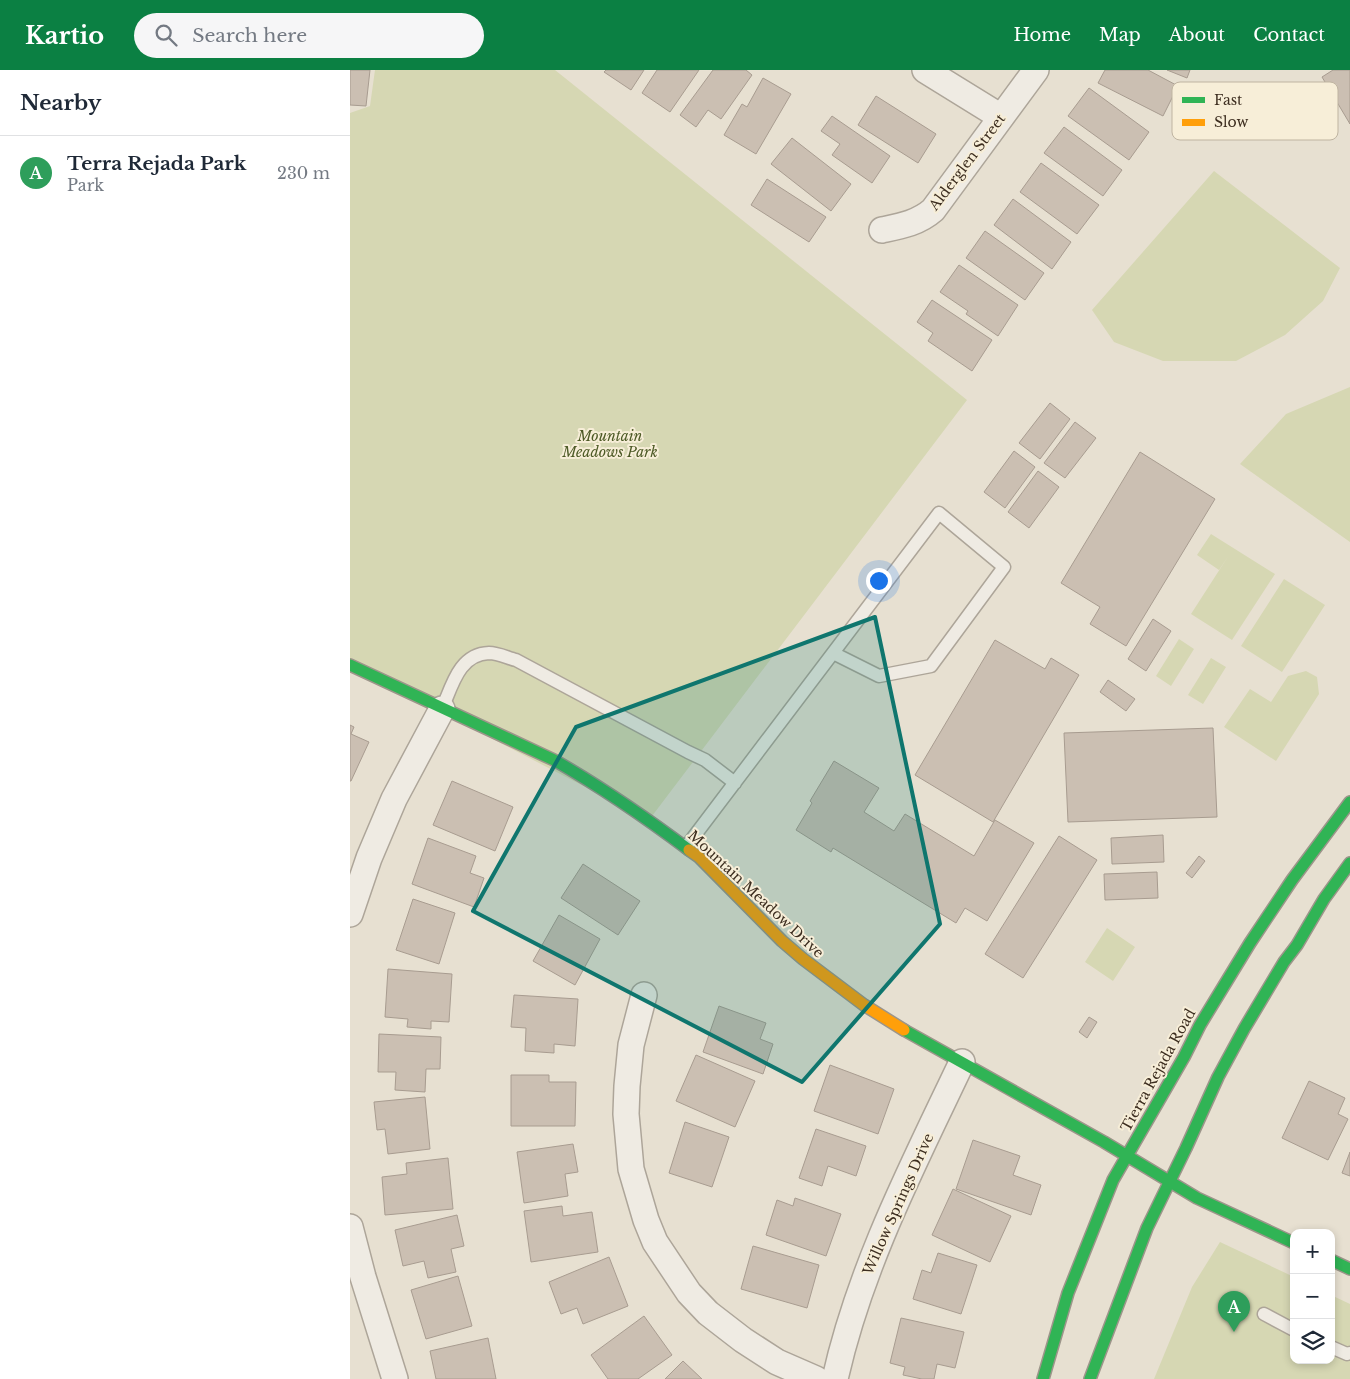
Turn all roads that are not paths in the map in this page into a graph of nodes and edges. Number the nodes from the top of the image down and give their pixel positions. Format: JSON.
{"nodes":[{"id":1,"x":925,"y":70,"type":"edge"},
{"id":2,"x":1036,"y":70,"type":"edge"},
{"id":3,"x":1001,"y":117,"type":"junction"},
{"id":4,"x":882,"y":230,"type":"dead end"},
{"id":5,"x":833,"y":653,"type":"junction"},
{"id":6,"x":350,"y":665,"type":"edge"},
{"id":7,"x":442,"y":708,"type":"junction"},
{"id":8,"x":735,"y":783,"type":"junction"},
{"id":9,"x":1350,"y":802,"type":"edge"},
{"id":10,"x":686,"y":847,"type":"junction"},
{"id":11,"x":1350,"y":863,"type":"edge"},
{"id":12,"x":350,"y":914,"type":"edge"},
{"id":13,"x":644,"y":995,"type":"dead end"},
{"id":14,"x":962,"y":1062,"type":"junction"},
{"id":15,"x":1127,"y":1155,"type":"junction"},
{"id":16,"x":1170,"y":1183,"type":"junction"},
{"id":17,"x":350,"y":1227,"type":"edge"},
{"id":18,"x":1290,"y":1241,"type":"edge"},
{"id":19,"x":1335,"y":1262,"type":"edge"},
{"id":20,"x":1350,"y":1269,"type":"edge"},
{"id":21,"x":1264,"y":1314,"type":"dead end"},
{"id":22,"x":1290,"y":1328,"type":"edge"},
{"id":23,"x":1335,"y":1350,"type":"edge"},
{"id":24,"x":1350,"y":1353,"type":"edge"},
{"id":25,"x":395,"y":1379,"type":"edge"},
{"id":26,"x":816,"y":1379,"type":"edge"},
{"id":27,"x":835,"y":1379,"type":"edge"},
{"id":28,"x":1043,"y":1379,"type":"edge"},
{"id":29,"x":1090,"y":1379,"type":"edge"}],
"edges":[{"from":1,"to":3,"type":"street"},
{"from":2,"to":3,"type":"street","name":"Alderglen Street"},
{"from":3,"to":4,"type":"street","name":"Alderglen Street"},
{"from":5,"to":5,"type":"lane"},
{"from":5,"to":8,"type":"lane"},
{"from":6,"to":7,"type":"main road","name":"Mountain Meadow Drive"},
{"from":7,"to":8,"type":"lane"},
{"from":7,"to":10,"type":"main road","name":"Mountain Meadow Drive"},
{"from":7,"to":12,"type":"street"},
{"from":8,"to":10,"type":"lane"},
{"from":9,"to":15,"type":"main road","name":"Tierra Rejada Road"},
{"from":10,"to":14,"type":"main road","name":"Mountain Meadow Drive"},
{"from":11,"to":16,"type":"main road"},
{"from":13,"to":26,"type":"street"},
{"from":14,"to":15,"type":"main road","name":"Mountain Meadow Drive"},
{"from":14,"to":27,"type":"street","name":"Willow Springs Drive"},
{"from":15,"to":16,"type":"main road","name":"Mountain Meadow Drive"},
{"from":15,"to":28,"type":"main road","name":"Tierra Rejada Road"},
{"from":16,"to":18,"type":"main road","name":"Mountain Meadow Drive"},
{"from":16,"to":29,"type":"main road"},
{"from":17,"to":25,"type":"street"},
{"from":19,"to":20,"type":"main road"},
{"from":21,"to":22,"type":"lane"},
{"from":23,"to":24,"type":"lane"}]}
